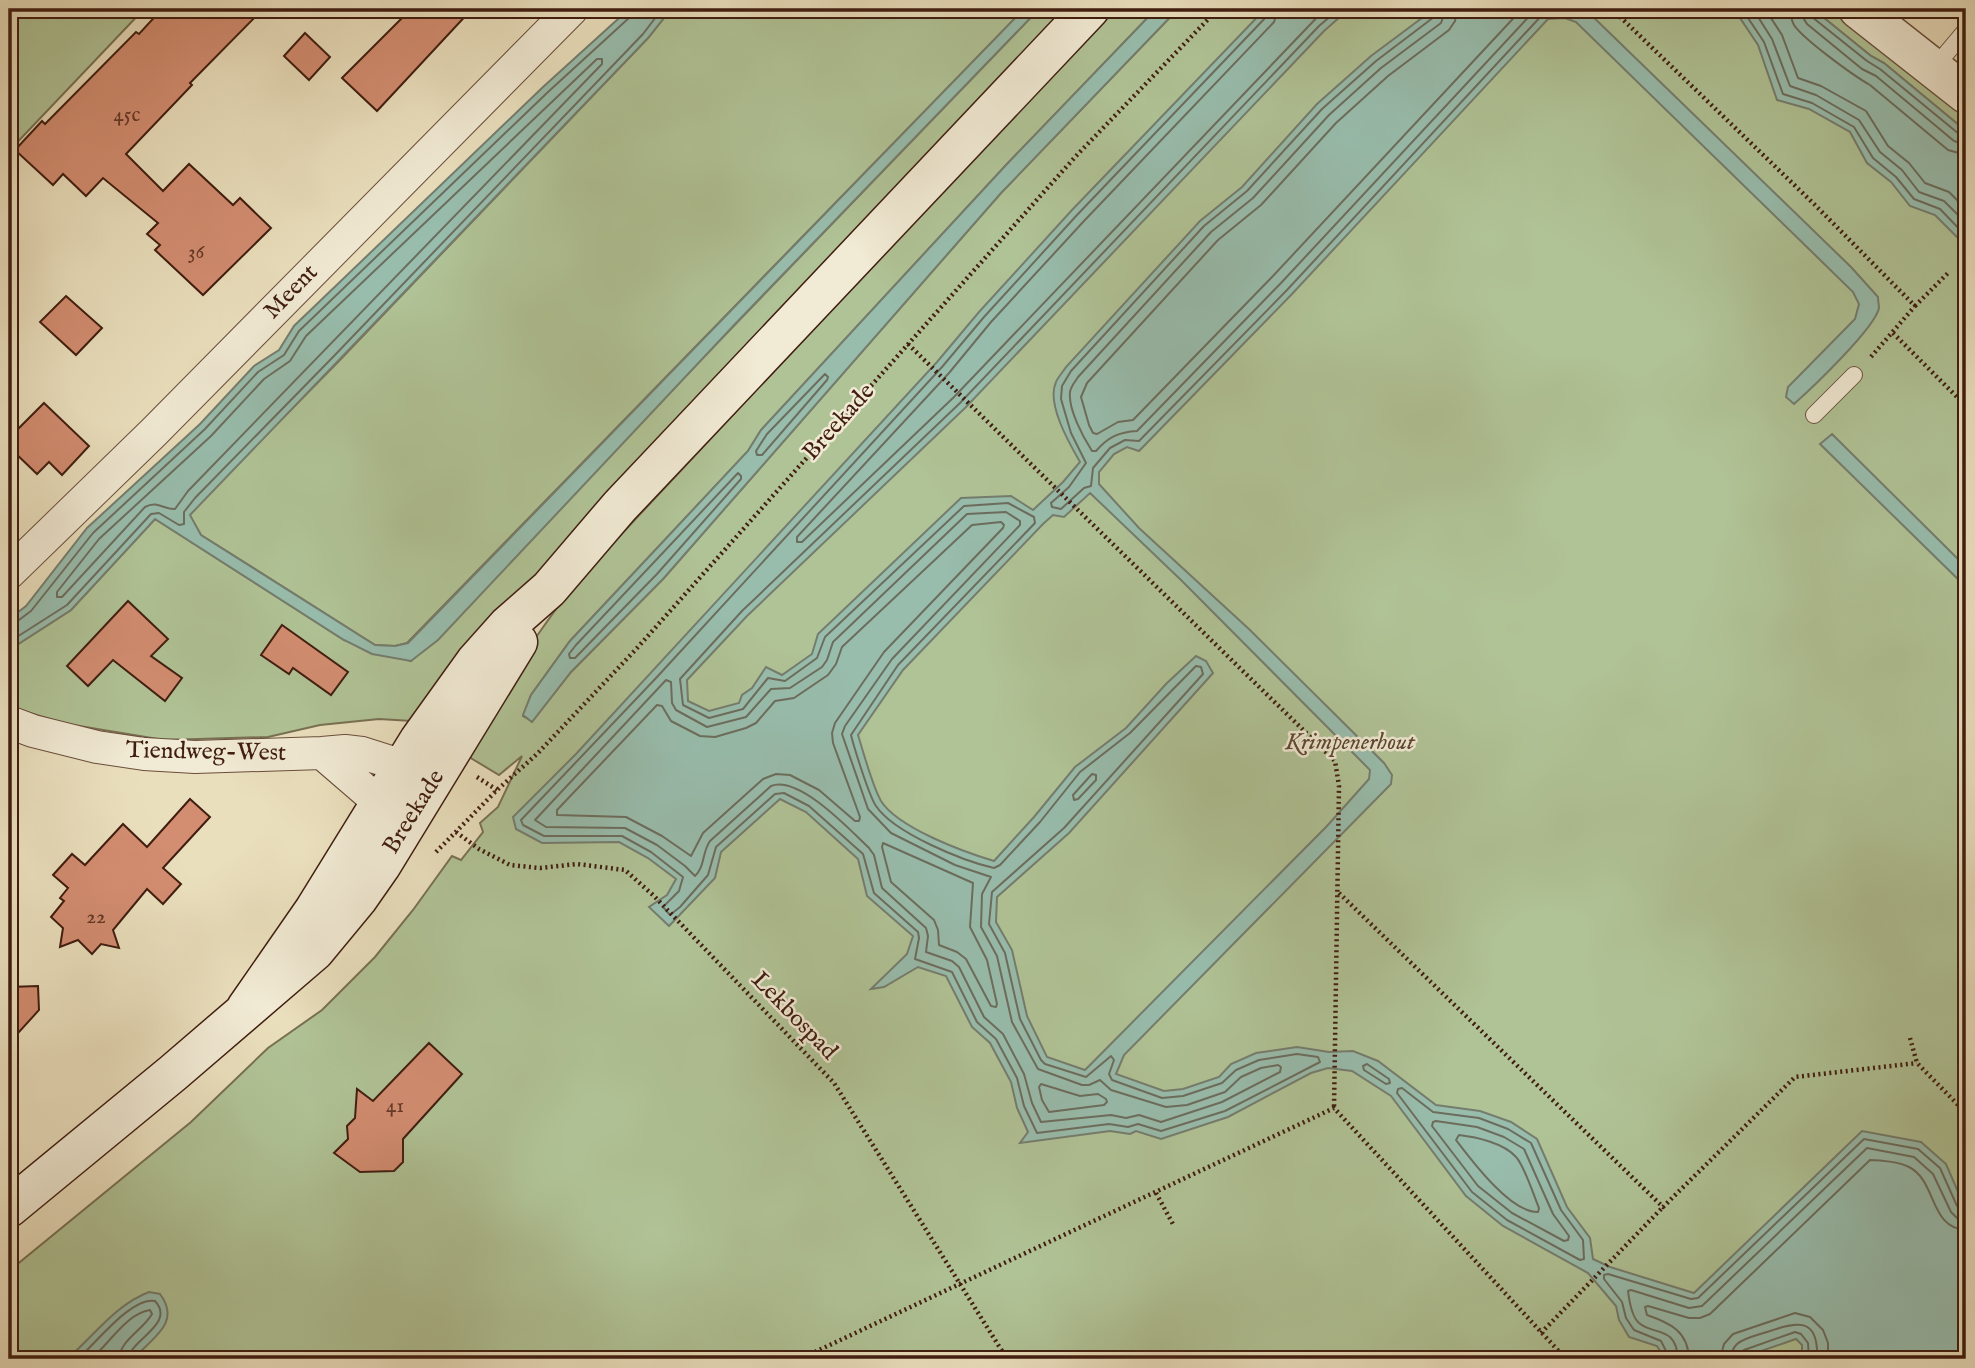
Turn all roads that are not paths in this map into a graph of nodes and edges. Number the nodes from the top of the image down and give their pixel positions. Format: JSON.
{"nodes":[{"id":1,"x":572,"y":9,"type":"edge"},
{"id":2,"x":1090,"y":9,"type":"edge"},
{"id":3,"x":1859,"y":10,"type":"edge"},
{"id":4,"x":1966,"y":30,"type":"edge"},
{"id":5,"x":1942,"y":57,"type":"junction"},
{"id":6,"x":1966,"y":94,"type":"edge"},
{"id":7,"x":1854,"y":374,"type":"road end"},
{"id":8,"x":1814,"y":415,"type":"dead end"},
{"id":9,"x":9,"y":573,"type":"edge"},
{"id":10,"x":9,"y":722,"type":"edge"},
{"id":11,"x":322,"y":753,"type":"junction"},
{"id":12,"x":405,"y":793,"type":"junction"},
{"id":13,"x":9,"y":1208,"type":"edge"}],
"edges":[{"from":1,"to":9,"type":"street","name":"Meent"},
{"from":2,"to":12,"type":"main road","name":"Breekade"},
{"from":3,"to":5,"type":"main road"},
{"from":4,"to":5,"type":"lane"},
{"from":5,"to":6,"type":"main road"},
{"from":7,"to":8,"type":"lane"},
{"from":10,"to":11,"type":"street","name":"Tiendweg-West"},
{"from":11,"to":12,"type":"street","name":"Tiendweg-West"},
{"from":11,"to":12,"type":"street","name":"Tiendweg-West"},
{"from":12,"to":13,"type":"main road","name":"Breekade"}]}
